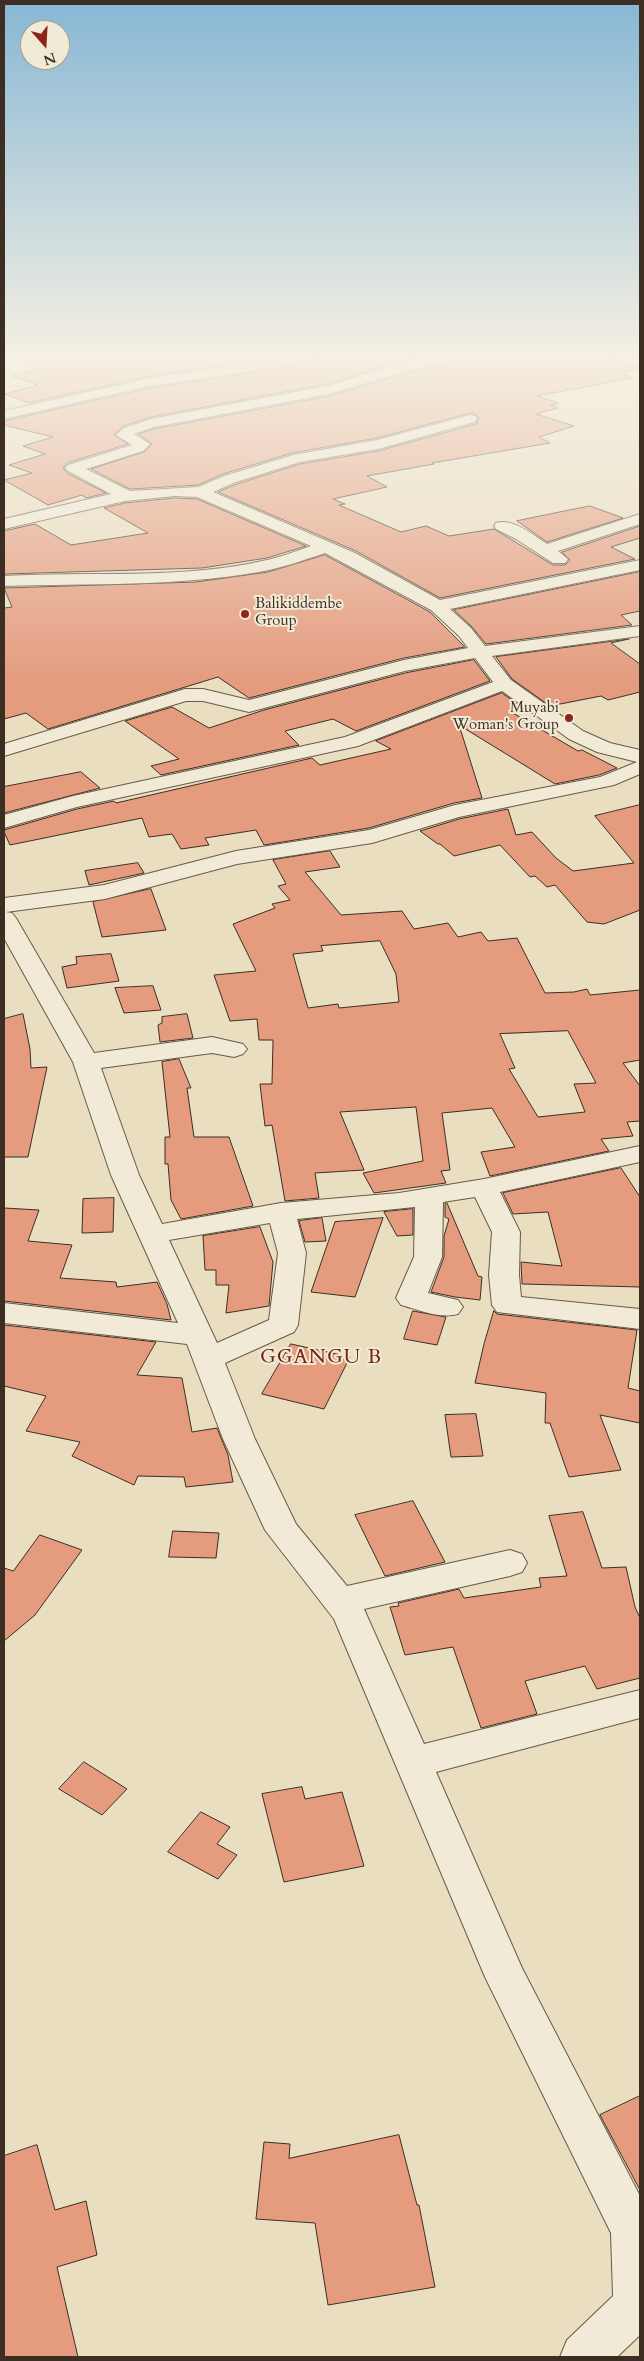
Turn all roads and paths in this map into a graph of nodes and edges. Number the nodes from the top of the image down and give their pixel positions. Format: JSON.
{"nodes":[{"id":1,"x":85,"y":464,"type":"edge"},
{"id":2,"x":278,"y":464,"type":"edge"},
{"id":3,"x":200,"y":492,"type":"junction"},
{"id":4,"x":127,"y":496,"type":"junction"},
{"id":5,"x":640,"y":519,"type":"edge"},
{"id":6,"x":4,"y":524,"type":"edge"},
{"id":7,"x":502,"y":526,"type":"dead end"},
{"id":8,"x":326,"y":547,"type":"junction"},
{"id":9,"x":545,"y":550,"type":"junction"},
{"id":10,"x":640,"y":565,"type":"edge"},
{"id":11,"x":586,"y":576,"type":"junction"},
{"id":12,"x":4,"y":581,"type":"edge"},
{"id":13,"x":437,"y":606,"type":"junction"},
{"id":14,"x":640,"y":631,"type":"edge"},
{"id":15,"x":478,"y":652,"type":"junction"},
{"id":16,"x":504,"y":684,"type":"junction"},
{"id":17,"x":4,"y":750,"type":"edge"},
{"id":18,"x":640,"y":756,"type":"edge"},
{"id":19,"x":640,"y":767,"type":"edge"},
{"id":20,"x":4,"y":822,"type":"edge"},
{"id":21,"x":4,"y":905,"type":"edge"},
{"id":22,"x":4,"y":918,"type":"edge"},
{"id":23,"x":234,"y":1048,"type":"dead end"},
{"id":24,"x":86,"y":1062,"type":"junction"},
{"id":25,"x":640,"y":1154,"type":"edge"},
{"id":26,"x":484,"y":1187,"type":"junction"},
{"id":27,"x":430,"y":1195,"type":"junction"},
{"id":28,"x":281,"y":1212,"type":"junction"},
{"id":29,"x":152,"y":1234,"type":"junction"},
{"id":30,"x":448,"y":1307,"type":"dead end"},
{"id":31,"x":4,"y":1313,"type":"edge"},
{"id":32,"x":640,"y":1319,"type":"edge"},
{"id":33,"x":203,"y":1347,"type":"junction"},
{"id":34,"x":510,"y":1563,"type":"dead end"},
{"id":35,"x":340,"y":1601,"type":"junction"},
{"id":36,"x":640,"y":1704,"type":"edge"},
{"id":37,"x":414,"y":1762,"type":"junction"},
{"id":38,"x":637,"y":2229,"type":"edge"},
{"id":39,"x":638,"y":2308,"type":"edge"},
{"id":40,"x":584,"y":2357,"type":"edge"}],
"edges":[{"from":1,"to":4,"type":"street"},
{"from":2,"to":3,"type":"street"},
{"from":3,"to":4,"type":"street"},
{"from":3,"to":8,"type":"street"},
{"from":4,"to":6,"type":"street"},
{"from":5,"to":9,"type":"street"},
{"from":7,"to":9,"type":"street"},
{"from":8,"to":12,"type":"street"},
{"from":8,"to":13,"type":"street"},
{"from":9,"to":11,"type":"street"},
{"from":10,"to":11,"type":"street"},
{"from":11,"to":13,"type":"street"},
{"from":13,"to":15,"type":"street"},
{"from":14,"to":15,"type":"street"},
{"from":15,"to":16,"type":"street"},
{"from":15,"to":17,"type":"street"},
{"from":16,"to":18,"type":"street"},
{"from":16,"to":20,"type":"street"},
{"from":19,"to":21,"type":"street"},
{"from":22,"to":24,"type":"street"},
{"from":23,"to":24,"type":"street"},
{"from":24,"to":29,"type":"street"},
{"from":25,"to":26,"type":"street"},
{"from":26,"to":27,"type":"street"},
{"from":26,"to":32,"type":"street"},
{"from":27,"to":28,"type":"street"},
{"from":27,"to":30,"type":"street"},
{"from":28,"to":29,"type":"street"},
{"from":28,"to":33,"type":"street"},
{"from":29,"to":33,"type":"street"},
{"from":31,"to":33,"type":"street"},
{"from":33,"to":35,"type":"street"},
{"from":34,"to":35,"type":"street"},
{"from":35,"to":37,"type":"street"},
{"from":36,"to":37,"type":"street"},
{"from":37,"to":38,"type":"street"},
{"from":38,"to":39,"type":"street"},
{"from":39,"to":40,"type":"street"}]}
